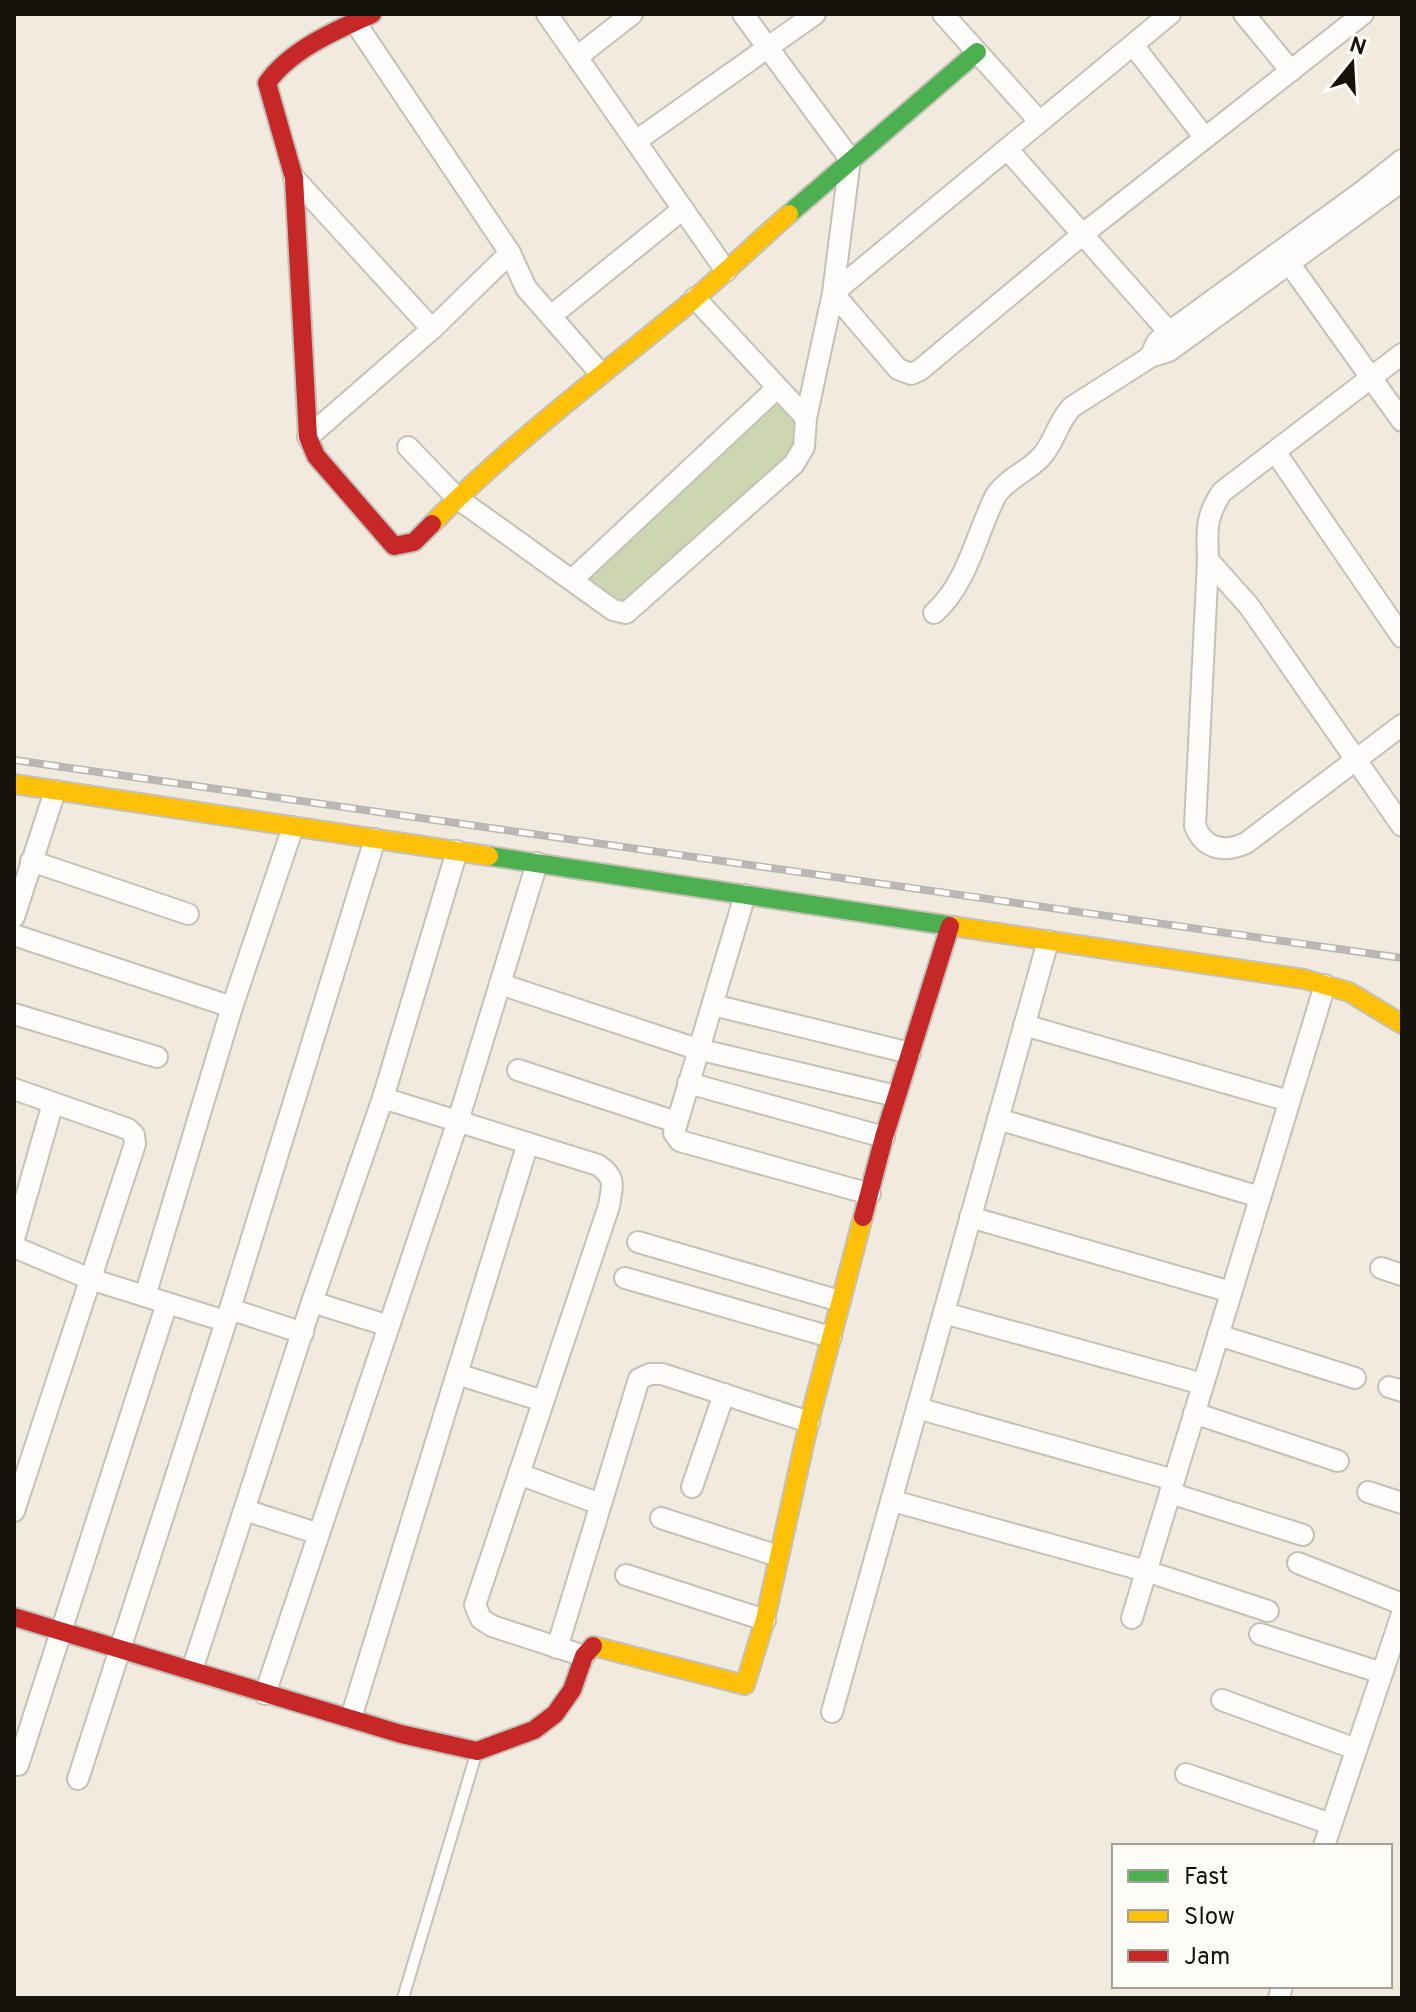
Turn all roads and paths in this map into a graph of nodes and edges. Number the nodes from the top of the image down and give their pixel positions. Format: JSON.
{"nodes":[{"id":1,"x":547,"y":14,"type":"edge"},
{"id":2,"x":632,"y":14,"type":"edge"},
{"id":3,"x":743,"y":14,"type":"edge"},
{"id":4,"x":815,"y":14,"type":"edge"},
{"id":5,"x":943,"y":14,"type":"edge"},
{"id":6,"x":1170,"y":14,"type":"edge"},
{"id":7,"x":1244,"y":14,"type":"edge"},
{"id":8,"x":1363,"y":14,"type":"edge"},
{"id":9,"x":364,"y":18,"type":"edge"},
{"id":10,"x":1133,"y":45,"type":"junction"},
{"id":11,"x":769,"y":48,"type":"junction"},
{"id":12,"x":977,"y":52,"type":"junction"},
{"id":13,"x":577,"y":57,"type":"junction"},
{"id":14,"x":1291,"y":71,"type":"junction"},
{"id":15,"x":1039,"y":121,"type":"junction"},
{"id":16,"x":1205,"y":138,"type":"junction"},
{"id":17,"x":636,"y":141,"type":"junction"},
{"id":18,"x":1008,"y":150,"type":"junction"},
{"id":19,"x":850,"y":159,"type":"junction"},
{"id":20,"x":1402,"y":160,"type":"edge"},
{"id":21,"x":294,"y":178,"type":"junction"},
{"id":22,"x":1402,"y":181,"type":"edge"},
{"id":23,"x":683,"y":209,"type":"junction"},
{"id":24,"x":1083,"y":234,"type":"junction"},
{"id":25,"x":510,"y":253,"type":"junction"},
{"id":26,"x":1289,"y":263,"type":"junction"},
{"id":27,"x":726,"y":271,"type":"junction"},
{"id":28,"x":833,"y":293,"type":"junction"},
{"id":29,"x":695,"y":298,"type":"junction"},
{"id":30,"x":551,"y":316,"type":"junction"},
{"id":31,"x":432,"y":329,"type":"junction"},
{"id":32,"x":1169,"y":332,"type":"junction"},
{"id":33,"x":1402,"y":354,"type":"edge"},
{"id":34,"x":1150,"y":357,"type":"junction"},
{"id":35,"x":601,"y":374,"type":"junction"},
{"id":36,"x":1373,"y":378,"type":"junction"},
{"id":37,"x":777,"y":388,"type":"junction"},
{"id":38,"x":806,"y":418,"type":"junction"},
{"id":39,"x":1402,"y":421,"type":"edge"},
{"id":40,"x":308,"y":437,"type":"junction"},
{"id":41,"x":408,"y":447,"type":"dead end"},
{"id":42,"x":1276,"y":453,"type":"junction"},
{"id":43,"x":457,"y":498,"type":"junction"},
{"id":44,"x":1208,"y":560,"type":"junction"},
{"id":45,"x":573,"y":579,"type":"junction"},
{"id":46,"x":934,"y":613,"type":"dead end"},
{"id":47,"x":1402,"y":637,"type":"edge"},
{"id":48,"x":1402,"y":725,"type":"edge"},
{"id":49,"x":1357,"y":758,"type":"junction"},
{"id":50,"x":14,"y":784,"type":"edge"},
{"id":51,"x":55,"y":791,"type":"junction"},
{"id":52,"x":1402,"y":826,"type":"edge"},
{"id":53,"x":293,"y":827,"type":"junction"},
{"id":54,"x":375,"y":839,"type":"junction"},
{"id":55,"x":457,"y":851,"type":"junction"},
{"id":56,"x":31,"y":861,"type":"junction"},
{"id":57,"x":537,"y":863,"type":"junction"},
{"id":58,"x":745,"y":895,"type":"junction"},
{"id":59,"x":188,"y":914,"type":"dead end"},
{"id":60,"x":14,"y":917,"type":"edge"},
{"id":61,"x":950,"y":926,"type":"junction"},
{"id":62,"x":14,"y":935,"type":"edge"},
{"id":63,"x":1048,"y":941,"type":"junction"},
{"id":64,"x":500,"y":984,"type":"junction"},
{"id":65,"x":1325,"y":985,"type":"junction"},
{"id":66,"x":713,"y":1005,"type":"junction"},
{"id":67,"x":232,"y":1007,"type":"junction"},
{"id":68,"x":14,"y":1014,"type":"edge"},
{"id":69,"x":1402,"y":1024,"type":"edge"},
{"id":70,"x":1024,"y":1025,"type":"junction"},
{"id":71,"x":697,"y":1049,"type":"junction"},
{"id":72,"x":910,"y":1053,"type":"junction"},
{"id":73,"x":157,"y":1057,"type":"dead end"},
{"id":74,"x":518,"y":1070,"type":"dead end"},
{"id":75,"x":688,"y":1083,"type":"junction"},
{"id":76,"x":14,"y":1089,"type":"edge"},
{"id":77,"x":896,"y":1096,"type":"junction"},
{"id":78,"x":383,"y":1098,"type":"junction"},
{"id":79,"x":1289,"y":1101,"type":"junction"},
{"id":80,"x":53,"y":1103,"type":"junction"},
{"id":81,"x":998,"y":1119,"type":"junction"},
{"id":82,"x":458,"y":1121,"type":"junction"},
{"id":83,"x":676,"y":1122,"type":"junction"},
{"id":84,"x":884,"y":1137,"type":"junction"},
{"id":85,"x":528,"y":1143,"type":"junction"},
{"id":86,"x":870,"y":1194,"type":"junction"},
{"id":87,"x":1260,"y":1197,"type":"junction"},
{"id":88,"x":970,"y":1217,"type":"junction"},
{"id":89,"x":14,"y":1239,"type":"edge"},
{"id":90,"x":638,"y":1242,"type":"dead end"},
{"id":91,"x":14,"y":1247,"type":"edge"},
{"id":92,"x":1381,"y":1268,"type":"dead end"},
{"id":93,"x":1402,"y":1275,"type":"edge"},
{"id":94,"x":625,"y":1278,"type":"dead end"},
{"id":95,"x":90,"y":1279,"type":"junction"},
{"id":96,"x":1231,"y":1292,"type":"junction"},
{"id":97,"x":145,"y":1296,"type":"junction"},
{"id":98,"x":840,"y":1301,"type":"junction"},
{"id":99,"x":312,"y":1302,"type":"junction"},
{"id":100,"x":167,"y":1303,"type":"junction"},
{"id":101,"x":944,"y":1313,"type":"junction"},
{"id":102,"x":227,"y":1315,"type":"junction"},
{"id":103,"x":389,"y":1326,"type":"junction"},
{"id":104,"x":303,"y":1333,"type":"junction"},
{"id":105,"x":1218,"y":1335,"type":"junction"},
{"id":106,"x":831,"y":1337,"type":"junction"},
{"id":107,"x":457,"y":1374,"type":"junction"},
{"id":108,"x":1355,"y":1378,"type":"dead end"},
{"id":109,"x":1203,"y":1384,"type":"junction"},
{"id":110,"x":724,"y":1394,"type":"junction"},
{"id":111,"x":543,"y":1401,"type":"junction"},
{"id":112,"x":917,"y":1408,"type":"junction"},
{"id":113,"x":1194,"y":1413,"type":"junction"},
{"id":114,"x":809,"y":1422,"type":"junction"},
{"id":115,"x":1338,"y":1461,"type":"dead end"},
{"id":116,"x":519,"y":1474,"type":"junction"},
{"id":117,"x":1172,"y":1486,"type":"junction"},
{"id":118,"x":692,"y":1487,"type":"dead end"},
{"id":119,"x":1368,"y":1492,"type":"dead end"},
{"id":120,"x":893,"y":1501,"type":"junction"},
{"id":121,"x":1402,"y":1503,"type":"edge"},
{"id":122,"x":600,"y":1504,"type":"junction"},
{"id":123,"x":245,"y":1510,"type":"junction"},
{"id":124,"x":14,"y":1511,"type":"edge"},
{"id":125,"x":661,"y":1518,"type":"dead end"},
{"id":126,"x":319,"y":1534,"type":"junction"},
{"id":127,"x":1303,"y":1535,"type":"dead end"},
{"id":128,"x":778,"y":1556,"type":"junction"},
{"id":129,"x":1298,"y":1563,"type":"dead end"},
{"id":130,"x":1146,"y":1571,"type":"junction"},
{"id":131,"x":626,"y":1575,"type":"dead end"},
{"id":132,"x":1402,"y":1604,"type":"edge"},
{"id":133,"x":1268,"y":1611,"type":"dead end"},
{"id":134,"x":1402,"y":1614,"type":"edge"},
{"id":135,"x":14,"y":1617,"type":"edge"},
{"id":136,"x":1132,"y":1618,"type":"dead end"},
{"id":137,"x":765,"y":1620,"type":"junction"},
{"id":138,"x":59,"y":1631,"type":"junction"},
{"id":139,"x":1260,"y":1634,"type":"dead end"},
{"id":140,"x":557,"y":1648,"type":"junction"},
{"id":141,"x":122,"y":1649,"type":"junction"},
{"id":142,"x":584,"y":1656,"type":"junction"},
{"id":143,"x":192,"y":1670,"type":"junction"},
{"id":144,"x":1382,"y":1673,"type":"junction"},
{"id":145,"x":265,"y":1694,"type":"junction"},
{"id":146,"x":1222,"y":1700,"type":"dead end"},
{"id":147,"x":832,"y":1712,"type":"dead end"},
{"id":148,"x":351,"y":1718,"type":"junction"},
{"id":149,"x":1356,"y":1749,"type":"junction"},
{"id":150,"x":477,"y":1751,"type":"junction"},
{"id":151,"x":18,"y":1765,"type":"dead end"},
{"id":152,"x":1186,"y":1774,"type":"dead end"},
{"id":153,"x":78,"y":1779,"type":"dead end"},
{"id":154,"x":1331,"y":1824,"type":"junction"},
{"id":155,"x":1325,"y":1844,"type":"edge"},
{"id":156,"x":403,"y":1998,"type":"edge"}],
"edges":[{"from":1,"to":13,"type":"street"},
{"from":2,"to":13,"type":"street"},
{"from":3,"to":11,"type":"street"},
{"from":4,"to":11,"type":"street"},
{"from":5,"to":12,"type":"street"},
{"from":6,"to":10,"type":"street"},
{"from":7,"to":14,"type":"street"},
{"from":8,"to":14,"type":"street"},
{"from":9,"to":21,"type":"street"},
{"from":9,"to":25,"type":"street"},
{"from":10,"to":15,"type":"street"},
{"from":10,"to":16,"type":"street"},
{"from":11,"to":17,"type":"street"},
{"from":11,"to":19,"type":"street"},
{"from":12,"to":15,"type":"street"},
{"from":12,"to":19,"type":"street"},
{"from":13,"to":17,"type":"street"},
{"from":14,"to":16,"type":"street"},
{"from":15,"to":18,"type":"street"},
{"from":16,"to":24,"type":"street"},
{"from":17,"to":23,"type":"street"},
{"from":18,"to":24,"type":"street"},
{"from":18,"to":28,"type":"street"},
{"from":19,"to":27,"type":"street"},
{"from":19,"to":28,"type":"street"},
{"from":20,"to":32,"type":"street"},
{"from":21,"to":31,"type":"street"},
{"from":21,"to":40,"type":"street"},
{"from":22,"to":26,"type":"street"},
{"from":23,"to":27,"type":"street"},
{"from":23,"to":30,"type":"street"},
{"from":24,"to":28,"type":"street"},
{"from":24,"to":32,"type":"street"},
{"from":25,"to":30,"type":"street"},
{"from":25,"to":31,"type":"street"},
{"from":26,"to":34,"type":"street"},
{"from":26,"to":36,"type":"street"},
{"from":27,"to":29,"type":"street"},
{"from":28,"to":38,"type":"street"},
{"from":29,"to":35,"type":"street"},
{"from":29,"to":37,"type":"street"},
{"from":30,"to":35,"type":"street"},
{"from":31,"to":40,"type":"street"},
{"from":32,"to":34,"type":"street"},
{"from":33,"to":36,"type":"street"},
{"from":34,"to":46,"type":"street"},
{"from":35,"to":43,"type":"street"},
{"from":36,"to":39,"type":"street"},
{"from":36,"to":42,"type":"street"},
{"from":37,"to":38,"type":"street"},
{"from":37,"to":45,"type":"street"},
{"from":38,"to":45,"type":"street"},
{"from":40,"to":43,"type":"street"},
{"from":41,"to":43,"type":"street"},
{"from":42,"to":44,"type":"street"},
{"from":42,"to":47,"type":"street"},
{"from":43,"to":45,"type":"street"},
{"from":44,"to":49,"type":"street"},
{"from":44,"to":49,"type":"street"},
{"from":48,"to":49,"type":"street"},
{"from":49,"to":52,"type":"street"},
{"from":50,"to":51,"type":"street"},
{"from":51,"to":53,"type":"street"},
{"from":51,"to":56,"type":"street"},
{"from":53,"to":54,"type":"street"},
{"from":53,"to":67,"type":"street"},
{"from":54,"to":55,"type":"street"},
{"from":54,"to":102,"type":"street"},
{"from":55,"to":57,"type":"street"},
{"from":55,"to":78,"type":"street"},
{"from":56,"to":59,"type":"street"},
{"from":56,"to":60,"type":"street"},
{"from":57,"to":58,"type":"street"},
{"from":57,"to":64,"type":"street"},
{"from":58,"to":61,"type":"street"},
{"from":58,"to":66,"type":"street"},
{"from":61,"to":63,"type":"street"},
{"from":61,"to":72,"type":"street"},
{"from":62,"to":67,"type":"street"},
{"from":63,"to":65,"type":"street"},
{"from":63,"to":70,"type":"street"},
{"from":64,"to":71,"type":"street"},
{"from":64,"to":82,"type":"street"},
{"from":65,"to":69,"type":"street"},
{"from":65,"to":79,"type":"street"},
{"from":66,"to":71,"type":"street"},
{"from":66,"to":72,"type":"street"},
{"from":67,"to":97,"type":"street"},
{"from":68,"to":73,"type":"street"},
{"from":70,"to":79,"type":"street"},
{"from":70,"to":81,"type":"street"},
{"from":71,"to":75,"type":"street"},
{"from":71,"to":77,"type":"street"},
{"from":72,"to":77,"type":"street"},
{"from":74,"to":83,"type":"street"},
{"from":75,"to":83,"type":"street"},
{"from":75,"to":84,"type":"street"},
{"from":76,"to":80,"type":"street"},
{"from":77,"to":84,"type":"street"},
{"from":78,"to":82,"type":"street"},
{"from":78,"to":99,"type":"street"},
{"from":79,"to":87,"type":"street"},
{"from":80,"to":89,"type":"street"},
{"from":80,"to":95,"type":"street"},
{"from":81,"to":87,"type":"street"},
{"from":81,"to":88,"type":"street"},
{"from":82,"to":85,"type":"street"},
{"from":82,"to":103,"type":"street"},
{"from":83,"to":86,"type":"street"},
{"from":84,"to":86,"type":"street"},
{"from":85,"to":107,"type":"street"},
{"from":85,"to":111,"type":"street"},
{"from":86,"to":98,"type":"street"},
{"from":87,"to":96,"type":"street"},
{"from":88,"to":96,"type":"street"},
{"from":88,"to":101,"type":"street"},
{"from":90,"to":98,"type":"street"},
{"from":91,"to":95,"type":"street"},
{"from":92,"to":93,"type":"street"},
{"from":94,"to":106,"type":"street"},
{"from":95,"to":97,"type":"street"},
{"from":95,"to":124,"type":"street"},
{"from":96,"to":105,"type":"street"},
{"from":97,"to":100,"type":"street"},
{"from":98,"to":106,"type":"street"},
{"from":99,"to":103,"type":"street"},
{"from":99,"to":104,"type":"street"},
{"from":100,"to":102,"type":"street"},
{"from":100,"to":138,"type":"street"},
{"from":101,"to":109,"type":"street"},
{"from":101,"to":112,"type":"street"},
{"from":102,"to":104,"type":"street"},
{"from":102,"to":141,"type":"street"},
{"from":103,"to":126,"type":"street"},
{"from":104,"to":123,"type":"street"},
{"from":105,"to":108,"type":"street"},
{"from":105,"to":109,"type":"street"},
{"from":106,"to":114,"type":"street"},
{"from":107,"to":111,"type":"street"},
{"from":107,"to":148,"type":"street"},
{"from":109,"to":113,"type":"street"},
{"from":110,"to":114,"type":"street"},
{"from":110,"to":118,"type":"street"},
{"from":110,"to":122,"type":"street"},
{"from":111,"to":116,"type":"street"},
{"from":112,"to":117,"type":"street"},
{"from":112,"to":120,"type":"street"},
{"from":113,"to":115,"type":"street"},
{"from":113,"to":117,"type":"street"},
{"from":114,"to":128,"type":"street"},
{"from":116,"to":122,"type":"street"},
{"from":116,"to":140,"type":"street"},
{"from":117,"to":127,"type":"street"},
{"from":117,"to":130,"type":"street"},
{"from":119,"to":121,"type":"street"},
{"from":120,"to":130,"type":"street"},
{"from":120,"to":147,"type":"street"},
{"from":122,"to":140,"type":"street"},
{"from":123,"to":126,"type":"street"},
{"from":123,"to":143,"type":"street"},
{"from":125,"to":128,"type":"street"},
{"from":126,"to":145,"type":"street"},
{"from":128,"to":137,"type":"street"},
{"from":129,"to":132,"type":"street"},
{"from":130,"to":133,"type":"street"},
{"from":130,"to":136,"type":"street"},
{"from":131,"to":137,"type":"street"},
{"from":134,"to":144,"type":"street"},
{"from":135,"to":138,"type":"street"},
{"from":137,"to":142,"type":"street"},
{"from":138,"to":141,"type":"street"},
{"from":138,"to":151,"type":"street"},
{"from":139,"to":144,"type":"street"},
{"from":140,"to":142,"type":"street"},
{"from":141,"to":143,"type":"street"},
{"from":141,"to":153,"type":"street"},
{"from":142,"to":150,"type":"street"},
{"from":143,"to":145,"type":"street"},
{"from":144,"to":149,"type":"street"},
{"from":145,"to":148,"type":"street"},
{"from":146,"to":149,"type":"street"},
{"from":148,"to":150,"type":"street"},
{"from":149,"to":154,"type":"street"},
{"from":150,"to":156,"type":"lane"},
{"from":152,"to":154,"type":"street"},
{"from":154,"to":155,"type":"street"}]}
